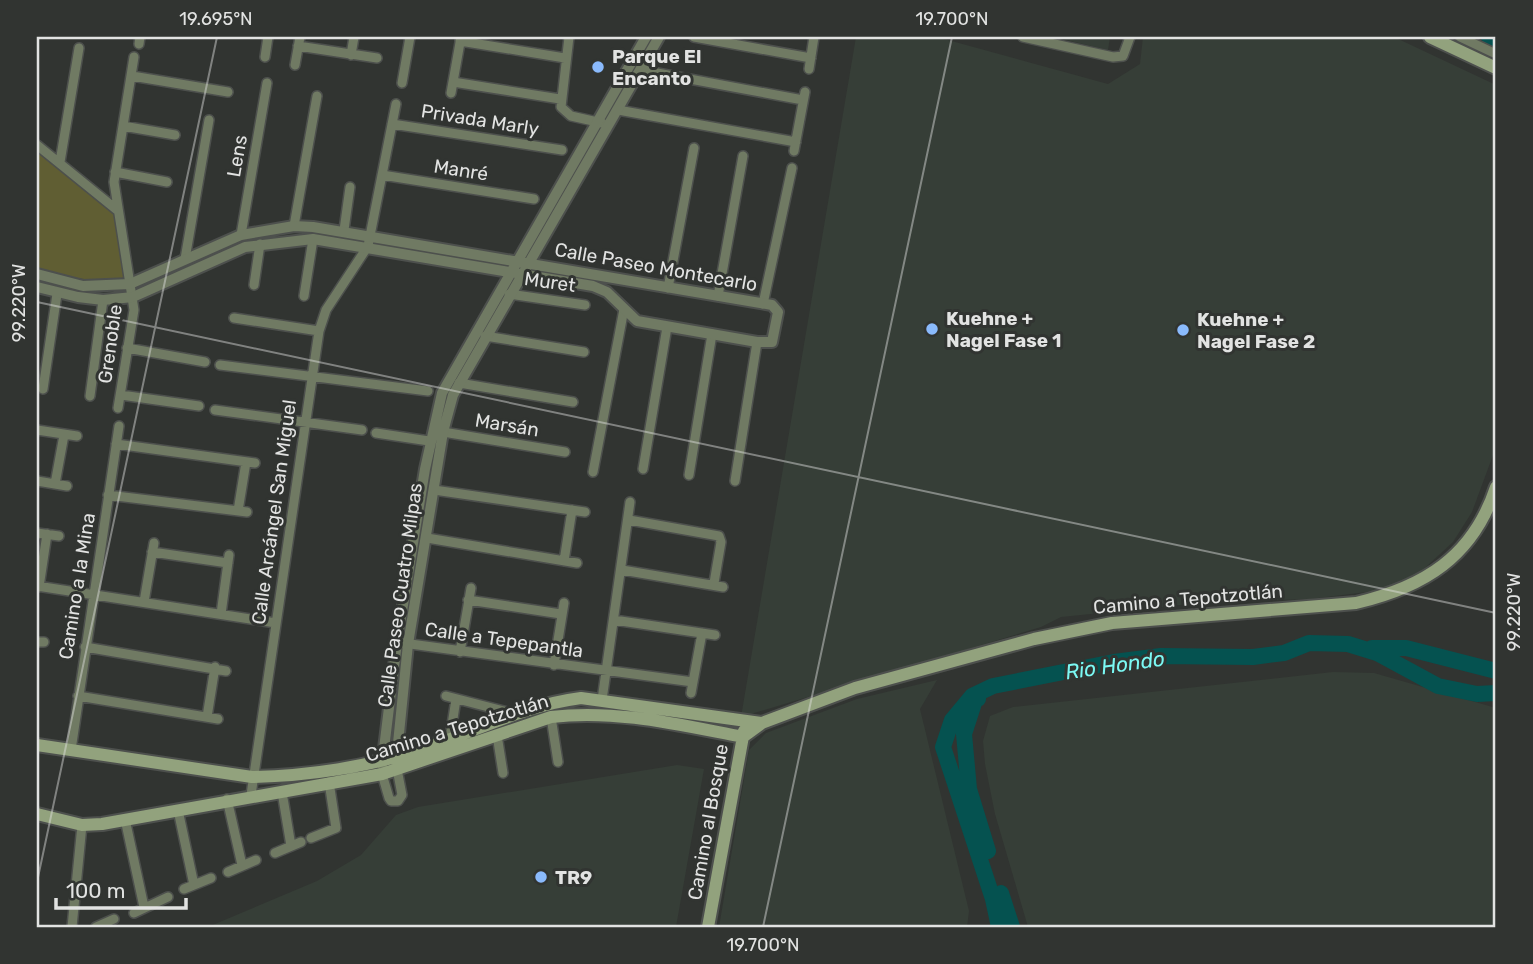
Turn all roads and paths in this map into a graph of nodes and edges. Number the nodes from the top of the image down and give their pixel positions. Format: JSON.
{"nodes":[{"id":1,"x":268,"y":37,"type":"edge"},
{"id":2,"x":354,"y":37,"type":"edge"},
{"id":3,"x":410,"y":37,"type":"edge"},
{"id":4,"x":569,"y":37,"type":"edge"},
{"id":5,"x":646,"y":37,"type":"edge"},
{"id":6,"x":659,"y":37,"type":"edge"},
{"id":7,"x":694,"y":37,"type":"edge"},
{"id":8,"x":814,"y":37,"type":"edge"},
{"id":9,"x":1023,"y":37,"type":"edge"},
{"id":10,"x":1130,"y":37,"type":"edge"},
{"id":11,"x":1430,"y":37,"type":"edge"},
{"id":12,"x":1460,"y":37,"type":"edge"},
{"id":13,"x":461,"y":39,"type":"edge"},
{"id":14,"x":299,"y":42,"type":"edge"},
{"id":15,"x":79,"y":48,"type":"dead end"},
{"id":16,"x":1496,"y":54,"type":"edge"},
{"id":17,"x":351,"y":55,"type":"junction"},
{"id":18,"x":134,"y":57,"type":"dead end"},
{"id":19,"x":265,"y":57,"type":"dead end"},
{"id":20,"x":377,"y":58,"type":"dead end"},
{"id":21,"x":565,"y":58,"type":"junction"},
{"id":22,"x":811,"y":58,"type":"junction"},
{"id":23,"x":295,"y":65,"type":"dead end"},
{"id":24,"x":1496,"y":68,"type":"edge"},
{"id":25,"x":809,"y":69,"type":"dead end"},
{"id":26,"x":640,"y":70,"type":"junction"},
{"id":27,"x":132,"y":76,"type":"junction"},
{"id":28,"x":453,"y":82,"type":"junction"},
{"id":29,"x":267,"y":83,"type":"dead end"},
{"id":30,"x":402,"y":83,"type":"dead end"},
{"id":31,"x":228,"y":92,"type":"dead end"},
{"id":32,"x":451,"y":93,"type":"dead end"},
{"id":33,"x":317,"y":96,"type":"dead end"},
{"id":34,"x":560,"y":99,"type":"junction"},
{"id":35,"x":396,"y":104,"type":"dead end"},
{"id":36,"x":618,"y":110,"type":"junction"},
{"id":37,"x":209,"y":120,"type":"dead end"},
{"id":38,"x":597,"y":122,"type":"junction"},
{"id":39,"x":392,"y":124,"type":"junction"},
{"id":40,"x":609,"y":124,"type":"junction"},
{"id":41,"x":123,"y":126,"type":"junction"},
{"id":42,"x":175,"y":135,"type":"dead end"},
{"id":43,"x":37,"y":145,"type":"edge"},
{"id":44,"x":694,"y":148,"type":"dead end"},
{"id":45,"x":562,"y":150,"type":"dead end"},
{"id":46,"x":743,"y":156,"type":"dead end"},
{"id":47,"x":60,"y":162,"type":"junction"},
{"id":48,"x":792,"y":168,"type":"dead end"},
{"id":49,"x":115,"y":172,"type":"junction"},
{"id":50,"x":382,"y":175,"type":"junction"},
{"id":51,"x":167,"y":182,"type":"dead end"},
{"id":52,"x":350,"y":187,"type":"dead end"},
{"id":53,"x":534,"y":199,"type":"dead end"},
{"id":54,"x":117,"y":210,"type":"junction"},
{"id":55,"x":294,"y":226,"type":"junction"},
{"id":56,"x":344,"y":230,"type":"junction"},
{"id":57,"x":241,"y":235,"type":"junction"},
{"id":58,"x":313,"y":239,"type":"junction"},
{"id":59,"x":369,"y":240,"type":"junction"},
{"id":60,"x":260,"y":244,"type":"junction"},
{"id":61,"x":185,"y":259,"type":"junction"},
{"id":62,"x":516,"y":260,"type":"junction"},
{"id":63,"x":525,"y":268,"type":"junction"},
{"id":64,"x":510,"y":271,"type":"junction"},
{"id":65,"x":37,"y":274,"type":"edge"},
{"id":66,"x":130,"y":284,"type":"junction"},
{"id":67,"x":254,"y":285,"type":"dead end"},
{"id":68,"x":37,"y":287,"type":"edge"},
{"id":69,"x":668,"y":288,"type":"junction"},
{"id":70,"x":57,"y":294,"type":"junction"},
{"id":71,"x":509,"y":295,"type":"junction"},
{"id":72,"x":304,"y":296,"type":"dead end"},
{"id":73,"x":718,"y":296,"type":"junction"},
{"id":74,"x":133,"y":297,"type":"junction"},
{"id":75,"x":103,"y":300,"type":"junction"},
{"id":76,"x":763,"y":304,"type":"junction"},
{"id":77,"x":585,"y":305,"type":"dead end"},
{"id":78,"x":624,"y":309,"type":"junction"},
{"id":79,"x":234,"y":318,"type":"dead end"},
{"id":80,"x":667,"y":327,"type":"junction"},
{"id":81,"x":319,"y":331,"type":"junction"},
{"id":82,"x":712,"y":334,"type":"junction"},
{"id":83,"x":485,"y":335,"type":"junction"},
{"id":84,"x":757,"y":342,"type":"junction"},
{"id":85,"x":127,"y":348,"type":"junction"},
{"id":86,"x":584,"y":352,"type":"dead end"},
{"id":87,"x":205,"y":362,"type":"dead end"},
{"id":88,"x":220,"y":365,"type":"dead end"},
{"id":89,"x":310,"y":377,"type":"junction"},
{"id":90,"x":459,"y":383,"type":"junction"},
{"id":91,"x":43,"y":389,"type":"dead end"},
{"id":92,"x":428,"y":391,"type":"dead end"},
{"id":93,"x":447,"y":394,"type":"junction"},
{"id":94,"x":121,"y":395,"type":"junction"},
{"id":95,"x":90,"y":396,"type":"dead end"},
{"id":96,"x":573,"y":402,"type":"dead end"},
{"id":97,"x":199,"y":407,"type":"dead end"},
{"id":98,"x":118,"y":408,"type":"dead end"},
{"id":99,"x":215,"y":410,"type":"dead end"},
{"id":100,"x":304,"y":423,"type":"junction"},
{"id":101,"x":119,"y":426,"type":"dead end"},
{"id":102,"x":37,"y":430,"type":"edge"},
{"id":103,"x":362,"y":430,"type":"dead end"},
{"id":104,"x":443,"y":432,"type":"junction"},
{"id":105,"x":376,"y":433,"type":"dead end"},
{"id":106,"x":64,"y":435,"type":"junction"},
{"id":107,"x":76,"y":436,"type":"dead end"},
{"id":108,"x":429,"y":441,"type":"junction"},
{"id":109,"x":117,"y":444,"type":"junction"},
{"id":110,"x":565,"y":452,"type":"dead end"},
{"id":111,"x":643,"y":469,"type":"dead end"},
{"id":112,"x":430,"y":470,"type":"junction"},
{"id":113,"x":593,"y":472,"type":"dead end"},
{"id":114,"x":690,"y":475,"type":"dead end"},
{"id":115,"x":37,"y":481,"type":"edge"},
{"id":116,"x":735,"y":481,"type":"dead end"},
{"id":117,"x":55,"y":484,"type":"junction"},
{"id":118,"x":67,"y":486,"type":"dead end"},
{"id":119,"x":433,"y":490,"type":"junction"},
{"id":120,"x":1496,"y":491,"type":"edge"},
{"id":121,"x":108,"y":495,"type":"junction"},
{"id":122,"x":630,"y":502,"type":"dead end"},
{"id":123,"x":572,"y":510,"type":"junction"},
{"id":124,"x":585,"y":512,"type":"dead end"},
{"id":125,"x":629,"y":520,"type":"junction"},
{"id":126,"x":42,"y":534,"type":"edge"},
{"id":127,"x":59,"y":536,"type":"dead end"},
{"id":128,"x":427,"y":538,"type":"junction"},
{"id":129,"x":564,"y":561,"type":"junction"},
{"id":130,"x":578,"y":564,"type":"dead end"},
{"id":131,"x":622,"y":570,"type":"junction"},
{"id":132,"x":38,"y":587,"type":"edge"},
{"id":133,"x":471,"y":587,"type":"dead end"},
{"id":134,"x":93,"y":595,"type":"junction"},
{"id":135,"x":468,"y":600,"type":"junction"},
{"id":136,"x":144,"y":602,"type":"junction"},
{"id":137,"x":564,"y":603,"type":"dead end"},
{"id":138,"x":221,"y":614,"type":"junction"},
{"id":139,"x":561,"y":614,"type":"junction"},
{"id":140,"x":614,"y":620,"type":"junction"},
{"id":141,"x":276,"y":623,"type":"junction"},
{"id":142,"x":702,"y":633,"type":"junction"},
{"id":143,"x":715,"y":635,"type":"dead end"},
{"id":144,"x":403,"y":643,"type":"junction"},
{"id":145,"x":85,"y":647,"type":"junction"},
{"id":146,"x":460,"y":652,"type":"junction"},
{"id":147,"x":554,"y":665,"type":"junction"},
{"id":148,"x":215,"y":667,"type":"junction"},
{"id":149,"x":226,"y":671,"type":"dead end"},
{"id":150,"x":607,"y":671,"type":"junction"},
{"id":151,"x":693,"y":682,"type":"junction"},
{"id":152,"x":691,"y":693,"type":"dead end"},
{"id":153,"x":78,"y":696,"type":"junction"},
{"id":154,"x":446,"y":696,"type":"dead end"},
{"id":155,"x":456,"y":699,"type":"junction"},
{"id":156,"x":601,"y":706,"type":"junction"},
{"id":157,"x":516,"y":714,"type":"junction"},
{"id":158,"x":207,"y":717,"type":"junction"},
{"id":159,"x":551,"y":717,"type":"junction"},
{"id":160,"x":218,"y":719,"type":"dead end"},
{"id":161,"x":744,"y":730,"type":"junction"},
{"id":162,"x":497,"y":735,"type":"junction"},
{"id":163,"x":450,"y":738,"type":"junction"},
{"id":164,"x":37,"y":745,"type":"edge"},
{"id":165,"x":71,"y":750,"type":"junction"},
{"id":166,"x":391,"y":762,"type":"junction"},
{"id":167,"x":558,"y":762,"type":"dead end"},
{"id":168,"x":382,"y":774,"type":"junction"},
{"id":169,"x":503,"y":774,"type":"dead end"},
{"id":170,"x":252,"y":777,"type":"junction"},
{"id":171,"x":329,"y":782,"type":"junction"},
{"id":172,"x":282,"y":792,"type":"junction"},
{"id":173,"x":251,"y":795,"type":"junction"},
{"id":174,"x":227,"y":799,"type":"junction"},
{"id":175,"x":178,"y":810,"type":"junction"},
{"id":176,"x":37,"y":814,"type":"edge"},
{"id":177,"x":125,"y":820,"type":"junction"},
{"id":178,"x":82,"y":825,"type":"junction"},
{"id":179,"x":301,"y":842,"type":"junction"},
{"id":180,"x":275,"y":853,"type":"dead end"},
{"id":181,"x":256,"y":860,"type":"dead end"},
{"id":182,"x":242,"y":865,"type":"junction"},
{"id":183,"x":228,"y":872,"type":"dead end"},
{"id":184,"x":211,"y":878,"type":"dead end"},
{"id":185,"x":168,"y":897,"type":"dead end"},
{"id":186,"x":144,"y":907,"type":"junction"},
{"id":187,"x":134,"y":913,"type":"dead end"},
{"id":188,"x":114,"y":919,"type":"dead end"},
{"id":189,"x":72,"y":927,"type":"edge"},
{"id":190,"x":96,"y":927,"type":"edge"},
{"id":191,"x":708,"y":927,"type":"edge"}],
"edges":[{"from":1,"to":19,"type":"street"},
{"from":2,"to":17,"type":"street"},
{"from":3,"to":30,"type":"street"},
{"from":4,"to":21,"type":"street"},
{"from":5,"to":38,"type":"street","name":"Calle Paseo Cuatro Milpas"},
{"from":6,"to":26,"type":"street","name":"Calle Paseo Cuatro Milpas"},
{"from":7,"to":22,"type":"street"},
{"from":8,"to":22,"type":"street"},
{"from":9,"to":10,"type":"street"},
{"from":11,"to":24,"type":"main road"},
{"from":12,"to":16,"type":"street"},
{"from":13,"to":21,"type":"street"},
{"from":13,"to":28,"type":"street"},
{"from":14,"to":17,"type":"street"},
{"from":14,"to":23,"type":"street"},
{"from":15,"to":47,"type":"street"},
{"from":17,"to":20,"type":"street"},
{"from":18,"to":27,"type":"street"},
{"from":21,"to":34,"type":"street"},
{"from":22,"to":25,"type":"street"},
{"from":26,"to":36,"type":"street","name":"Calle Paseo Cuatro Milpas"},
{"from":26,"to":36,"type":"street"},
{"from":27,"to":31,"type":"street"},
{"from":27,"to":41,"type":"street"},
{"from":28,"to":32,"type":"street"},
{"from":28,"to":34,"type":"street"},
{"from":29,"to":57,"type":"street","name":"Lens"},
{"from":33,"to":55,"type":"street"},
{"from":34,"to":38,"type":"street"},
{"from":35,"to":39,"type":"street"},
{"from":36,"to":40,"type":"street","name":"Calle Paseo Cuatro Milpas"},
{"from":37,"to":61,"type":"street"},
{"from":38,"to":40,"type":"street"},
{"from":38,"to":62,"type":"street","name":"Calle Paseo Cuatro Milpas"},
{"from":39,"to":45,"type":"street","name":"Privada Marly"},
{"from":39,"to":50,"type":"street"},
{"from":40,"to":63,"type":"street","name":"Calle Paseo Cuatro Milpas"},
{"from":41,"to":42,"type":"street"},
{"from":41,"to":49,"type":"street"},
{"from":43,"to":47,"type":"street"},
{"from":44,"to":69,"type":"street"},
{"from":46,"to":73,"type":"street"},
{"from":47,"to":54,"type":"street"},
{"from":48,"to":76,"type":"street"},
{"from":49,"to":51,"type":"street"},
{"from":49,"to":54,"type":"street"},
{"from":50,"to":53,"type":"street","name":"Manré"},
{"from":50,"to":59,"type":"street"},
{"from":52,"to":56,"type":"street"},
{"from":54,"to":66,"type":"street"},
{"from":55,"to":56,"type":"street","name":"Calle Paseo Montecarlo"},
{"from":55,"to":57,"type":"street","name":"Calle Paseo Montecarlo"},
{"from":56,"to":59,"type":"street","name":"Calle Paseo Montecarlo"},
{"from":57,"to":61,"type":"street","name":"Calle Paseo Montecarlo"},
{"from":58,"to":59,"type":"street","name":"Calle Paseo Montecarlo"},
{"from":58,"to":60,"type":"street","name":"Calle Paseo Montecarlo"},
{"from":58,"to":72,"type":"street"},
{"from":59,"to":62,"type":"street","name":"Calle Paseo Montecarlo"},
{"from":59,"to":64,"type":"street","name":"Calle Paseo Montecarlo"},
{"from":59,"to":81,"type":"street","name":"Calle Arcángel San Miguel"},
{"from":60,"to":67,"type":"street"},
{"from":60,"to":74,"type":"street","name":"Calle Paseo Montecarlo"},
{"from":61,"to":66,"type":"street","name":"Calle Paseo Montecarlo"},
{"from":62,"to":63,"type":"street","name":"Calle Paseo Montecarlo"},
{"from":62,"to":64,"type":"street","name":"Calle Paseo Cuatro Milpas"},
{"from":63,"to":64,"type":"street","name":"Calle Paseo Montecarlo"},
{"from":63,"to":69,"type":"street","name":"Calle Paseo Montecarlo"},
{"from":63,"to":71,"type":"street","name":"Calle Paseo Cuatro Milpas"},
{"from":63,"to":78,"type":"street","name":"Calle Paseo Montecarlo"},
{"from":64,"to":93,"type":"street","name":"Calle Paseo Cuatro Milpas"},
{"from":65,"to":66,"type":"street","name":"Calle Paseo Montecarlo"},
{"from":66,"to":74,"type":"street","name":"Grenoble"},
{"from":68,"to":70,"type":"street","name":"Calle Paseo Montecarlo"},
{"from":69,"to":73,"type":"street","name":"Calle Paseo Montecarlo"},
{"from":70,"to":75,"type":"street","name":"Calle Paseo Montecarlo"},
{"from":70,"to":91,"type":"street"},
{"from":71,"to":77,"type":"street","name":"Muret"},
{"from":71,"to":83,"type":"street","name":"Calle Paseo Cuatro Milpas"},
{"from":73,"to":76,"type":"street","name":"Calle Paseo Montecarlo"},
{"from":74,"to":75,"type":"street","name":"Calle Paseo Montecarlo"},
{"from":74,"to":85,"type":"street","name":"Grenoble"},
{"from":75,"to":95,"type":"street"},
{"from":76,"to":84,"type":"street","name":"Calle Paseo Montecarlo"},
{"from":78,"to":80,"type":"street","name":"Calle Paseo Montecarlo"},
{"from":78,"to":113,"type":"street"},
{"from":79,"to":81,"type":"street"},
{"from":80,"to":82,"type":"street","name":"Calle Paseo Montecarlo"},
{"from":80,"to":111,"type":"street"},
{"from":81,"to":89,"type":"street","name":"Calle Arcángel San Miguel"},
{"from":82,"to":84,"type":"street","name":"Calle Paseo Montecarlo"},
{"from":82,"to":114,"type":"street"},
{"from":83,"to":86,"type":"street"},
{"from":83,"to":90,"type":"street","name":"Calle Paseo Cuatro Milpas"},
{"from":84,"to":116,"type":"street"},
{"from":85,"to":87,"type":"street"},
{"from":85,"to":94,"type":"street","name":"Grenoble"},
{"from":88,"to":89,"type":"street"},
{"from":89,"to":92,"type":"street"},
{"from":89,"to":100,"type":"street","name":"Calle Arcángel San Miguel"},
{"from":90,"to":93,"type":"street","name":"Calle Paseo Cuatro Milpas"},
{"from":90,"to":96,"type":"street"},
{"from":93,"to":104,"type":"street","name":"Calle Paseo Cuatro Milpas"},
{"from":93,"to":108,"type":"street","name":"Calle Paseo Cuatro Milpas"},
{"from":94,"to":97,"type":"street"},
{"from":94,"to":98,"type":"street","name":"Grenoble"},
{"from":99,"to":100,"type":"street"},
{"from":100,"to":103,"type":"street"},
{"from":100,"to":141,"type":"street","name":"Calle Arcángel San Miguel"},
{"from":101,"to":109,"type":"street","name":"Camino a la Mina"},
{"from":102,"to":106,"type":"street"},
{"from":104,"to":110,"type":"street","name":"Marsán"},
{"from":104,"to":112,"type":"street","name":"Calle Paseo Cuatro Milpas"},
{"from":105,"to":108,"type":"street"},
{"from":106,"to":107,"type":"street"},
{"from":106,"to":117,"type":"street"},
{"from":108,"to":112,"type":"street","name":"Calle Paseo Cuatro Milpas"},
{"from":109,"to":121,"type":"street","name":"Camino a la Mina"},
{"from":109,"to":121,"type":"street"},
{"from":112,"to":119,"type":"street","name":"Calle Paseo Cuatro Milpas"},
{"from":112,"to":144,"type":"street","name":"Calle Paseo Cuatro Milpas"},
{"from":115,"to":117,"type":"street"},
{"from":117,"to":118,"type":"street"},
{"from":119,"to":123,"type":"street"},
{"from":119,"to":128,"type":"street","name":"Calle Paseo Cuatro Milpas"},
{"from":120,"to":161,"type":"main road","name":"Camino a Tepotzotlán"},
{"from":121,"to":134,"type":"street","name":"Camino a la Mina"},
{"from":122,"to":125,"type":"street"},
{"from":123,"to":124,"type":"street"},
{"from":123,"to":129,"type":"street"},
{"from":125,"to":131,"type":"street"},
{"from":125,"to":131,"type":"street"},
{"from":126,"to":127,"type":"street"},
{"from":126,"to":132,"type":"street"},
{"from":128,"to":129,"type":"street"},
{"from":128,"to":144,"type":"street","name":"Calle Paseo Cuatro Milpas"},
{"from":129,"to":130,"type":"street"},
{"from":131,"to":140,"type":"street"},
{"from":132,"to":134,"type":"street"},
{"from":133,"to":135,"type":"street"},
{"from":134,"to":136,"type":"street"},
{"from":134,"to":145,"type":"street","name":"Camino a la Mina"},
{"from":135,"to":139,"type":"street"},
{"from":135,"to":146,"type":"street"},
{"from":136,"to":138,"type":"street"},
{"from":136,"to":138,"type":"street"},
{"from":137,"to":139,"type":"street"},
{"from":138,"to":141,"type":"street"},
{"from":139,"to":147,"type":"street"},
{"from":140,"to":142,"type":"street"},
{"from":140,"to":150,"type":"street"},
{"from":141,"to":170,"type":"street","name":"Calle Arcángel San Miguel"},
{"from":142,"to":143,"type":"street"},
{"from":142,"to":151,"type":"street"},
{"from":144,"to":146,"type":"street","name":"Calle a Tepepantla"},
{"from":144,"to":166,"type":"street","name":"Calle Paseo Cuatro Milpas"},
{"from":145,"to":148,"type":"street"},
{"from":145,"to":153,"type":"street","name":"Camino a la Mina"},
{"from":146,"to":147,"type":"street","name":"Calle a Tepepantla"},
{"from":147,"to":150,"type":"street","name":"Calle a Tepepantla"},
{"from":148,"to":149,"type":"street"},
{"from":148,"to":158,"type":"street"},
{"from":150,"to":151,"type":"street","name":"Calle a Tepepantla"},
{"from":150,"to":156,"type":"street"},
{"from":151,"to":152,"type":"street"},
{"from":153,"to":158,"type":"street"},
{"from":153,"to":165,"type":"street","name":"Camino a la Mina"},
{"from":154,"to":155,"type":"street"},
{"from":155,"to":157,"type":"street"},
{"from":155,"to":163,"type":"street"},
{"from":156,"to":157,"type":"main road","name":"Camino a Tepotzotlán"},
{"from":156,"to":159,"type":"main road","name":"Camino a Tepotzotlán"},
{"from":156,"to":161,"type":"main road","name":"Camino a Tepotzotlán"},
{"from":157,"to":163,"type":"main road","name":"Camino a Tepotzotlán"},
{"from":158,"to":160,"type":"street"},
{"from":159,"to":162,"type":"main road","name":"Camino a Tepotzotlán"},
{"from":159,"to":167,"type":"street"},
{"from":161,"to":191,"type":"main road","name":"Camino al Bosque"},
{"from":162,"to":166,"type":"main road","name":"Camino a Tepotzotlán"},
{"from":162,"to":169,"type":"street"},
{"from":163,"to":166,"type":"main road","name":"Camino a Tepotzotlán"},
{"from":164,"to":165,"type":"main road","name":"Camino a Tepotzotlán"},
{"from":165,"to":170,"type":"main road","name":"Camino a Tepotzotlán"},
{"from":166,"to":168,"type":"main road","name":"Camino a Tepotzotlán"},
{"from":166,"to":168,"type":"street","name":"Calle Paseo Cuatro Milpas"},
{"from":166,"to":170,"type":"main road","name":"Camino a Tepotzotlán"},
{"from":168,"to":171,"type":"main road","name":"Camino a Tepotzotlán"},
{"from":170,"to":173,"type":"street","name":"Calle Arcángel San Miguel"},
{"from":171,"to":172,"type":"main road","name":"Camino a Tepotzotlán"},
{"from":171,"to":179,"type":"street"},
{"from":172,"to":173,"type":"main road","name":"Camino a Tepotzotlán"},
{"from":172,"to":179,"type":"street"},
{"from":173,"to":174,"type":"main road","name":"Camino a Tepotzotlán"},
{"from":174,"to":175,"type":"main road","name":"Camino a Tepotzotlán"},
{"from":174,"to":182,"type":"street"},
{"from":175,"to":177,"type":"main road","name":"Camino a Tepotzotlán"},
{"from":175,"to":184,"type":"street"},
{"from":176,"to":178,"type":"main road","name":"Camino a Tepotzotlán"},
{"from":177,"to":178,"type":"main road","name":"Camino a Tepotzotlán"},
{"from":177,"to":186,"type":"street"},
{"from":178,"to":189,"type":"street"},
{"from":179,"to":180,"type":"street"},
{"from":181,"to":182,"type":"street"},
{"from":182,"to":183,"type":"street"},
{"from":185,"to":186,"type":"street"},
{"from":186,"to":187,"type":"street"},
{"from":188,"to":190,"type":"street"}]}
